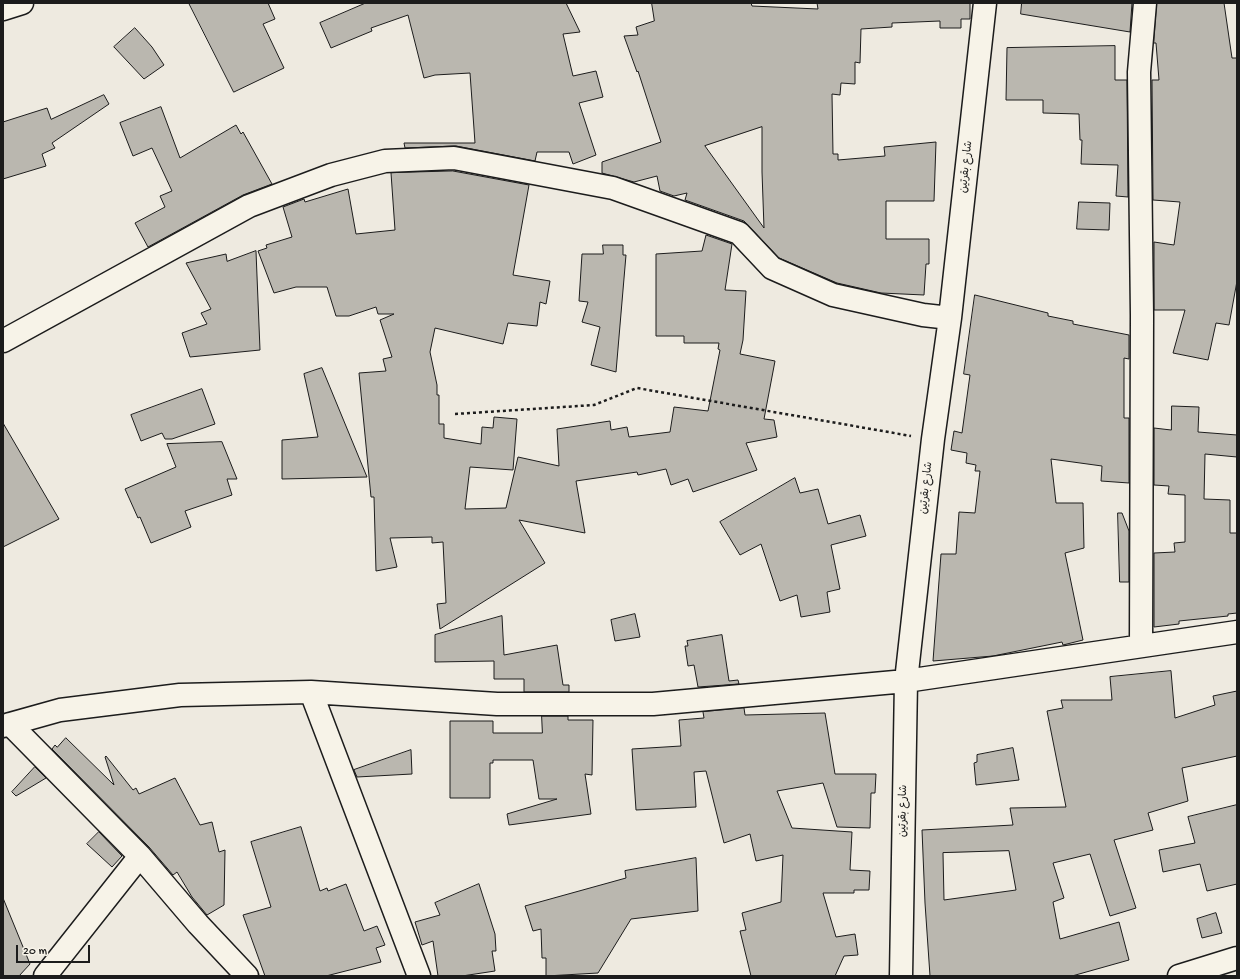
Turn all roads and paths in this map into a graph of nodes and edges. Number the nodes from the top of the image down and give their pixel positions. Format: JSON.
{"nodes":[{"id":1,"x":22,"y":3,"type":"edge"},
{"id":2,"x":985,"y":3,"type":"edge"},
{"id":3,"x":1145,"y":3,"type":"edge"},
{"id":4,"x":3,"y":9,"type":"edge"},
{"id":5,"x":950,"y":318,"type":"junction"},
{"id":6,"x":3,"y":341,"type":"edge"},
{"id":7,"x":455,"y":414,"type":"dead end"},
{"id":8,"x":933,"y":440,"type":"junction"},
{"id":9,"x":1237,"y":632,"type":"edge"},
{"id":10,"x":1141,"y":646,"type":"junction"},
{"id":11,"x":906,"y":681,"type":"junction"},
{"id":12,"x":311,"y":692,"type":"junction"},
{"id":13,"x":6,"y":725,"type":"edge"},
{"id":14,"x":140,"y":856,"type":"junction"},
{"id":15,"x":1237,"y":958,"type":"edge"},
{"id":16,"x":45,"y":976,"type":"edge"},
{"id":17,"x":247,"y":976,"type":"edge"},
{"id":18,"x":419,"y":976,"type":"edge"},
{"id":19,"x":901,"y":976,"type":"edge"},
{"id":20,"x":1179,"y":976,"type":"edge"}],
"edges":[{"from":1,"to":4,"type":"street"},
{"from":2,"to":5,"type":"street","name":"شارع بقرتين"},
{"from":3,"to":10,"type":"street"},
{"from":5,"to":6,"type":"street"},
{"from":5,"to":8,"type":"street","name":"شارع بقرتين"},
{"from":7,"to":8,"type":"path"},
{"from":8,"to":11,"type":"street","name":"شارع بقرتين"},
{"from":9,"to":10,"type":"street"},
{"from":10,"to":11,"type":"street"},
{"from":11,"to":12,"type":"street"},
{"from":11,"to":19,"type":"street","name":"شارع بقرتين"},
{"from":12,"to":13,"type":"street"},
{"from":12,"to":18,"type":"street"},
{"from":13,"to":14,"type":"street"},
{"from":14,"to":16,"type":"street"},
{"from":14,"to":17,"type":"street"},
{"from":15,"to":20,"type":"street"}]}
